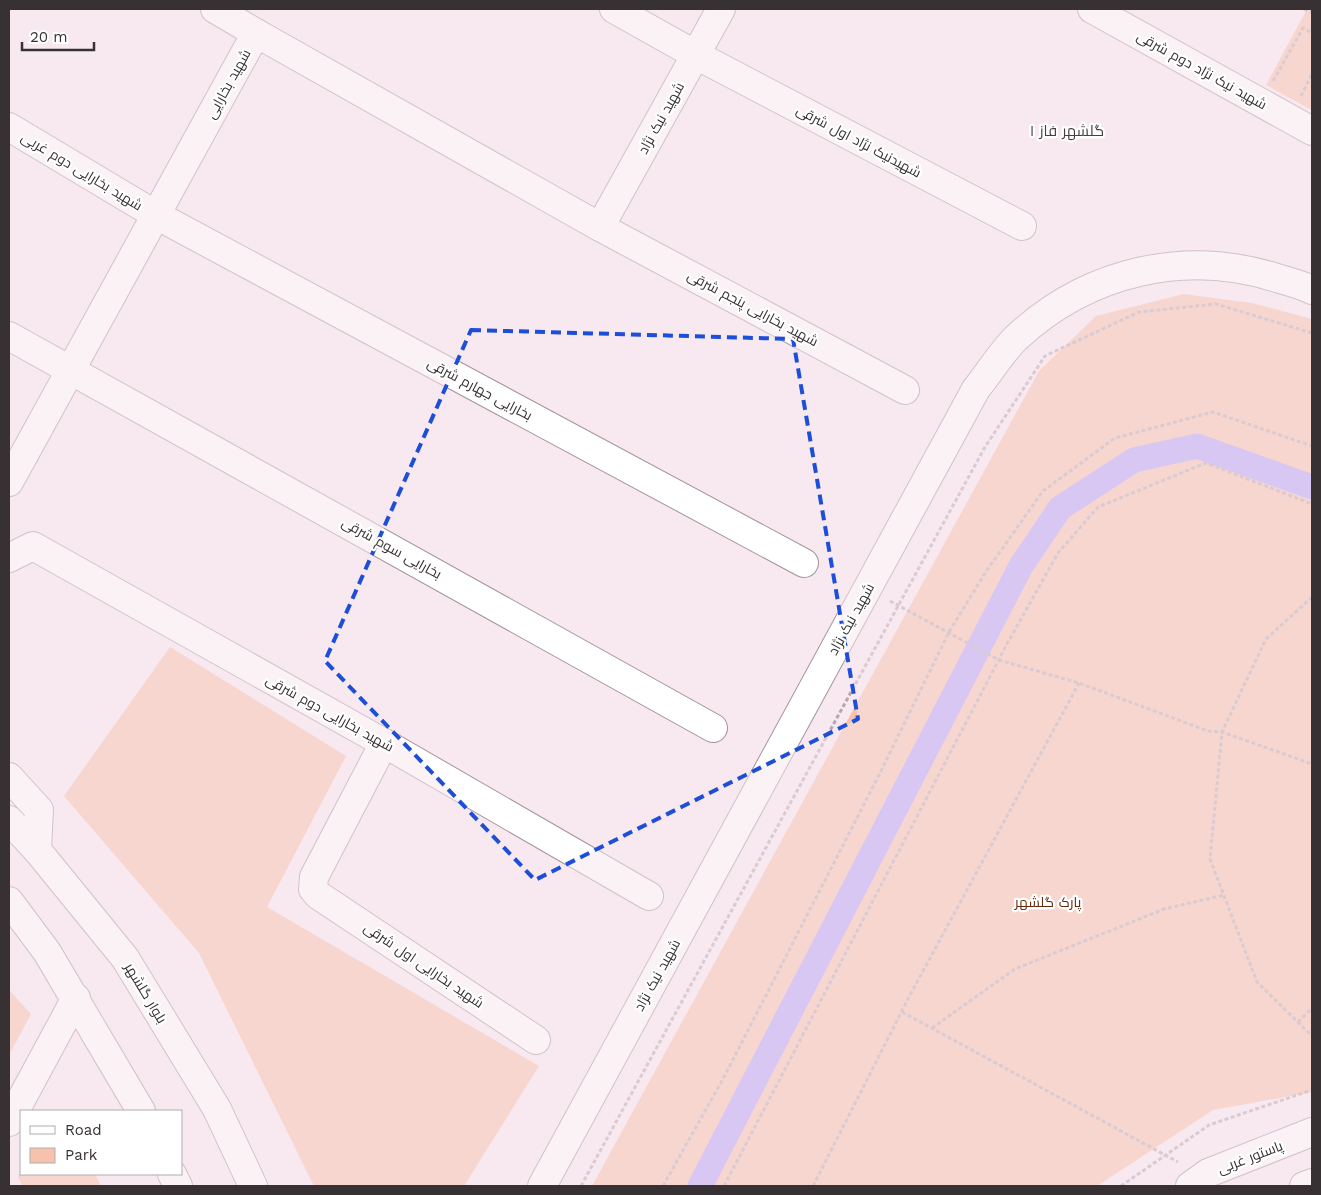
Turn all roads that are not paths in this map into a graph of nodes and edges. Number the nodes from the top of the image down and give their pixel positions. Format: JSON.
{"nodes":[{"id":1,"x":215,"y":9,"type":"edge"},
{"id":2,"x":614,"y":9,"type":"edge"},
{"id":3,"x":722,"y":9,"type":"edge"},
{"id":4,"x":1092,"y":9,"type":"edge"},
{"id":5,"x":256,"y":33,"type":"junction"},
{"id":6,"x":696,"y":55,"type":"junction"},
{"id":7,"x":9,"y":127,"type":"edge"},
{"id":8,"x":1312,"y":131,"type":"edge"},
{"id":9,"x":156,"y":215,"type":"junction"},
{"id":10,"x":1022,"y":226,"type":"dead end"},
{"id":11,"x":600,"y":227,"type":"junction"},
{"id":12,"x":1312,"y":290,"type":"edge"},
{"id":13,"x":9,"y":336,"type":"edge"},
{"id":14,"x":70,"y":370,"type":"junction"},
{"id":15,"x":905,"y":390,"type":"dead end"},
{"id":16,"x":13,"y":466,"type":"edge"},
{"id":17,"x":9,"y":558,"type":"edge"},
{"id":18,"x":804,"y":563,"type":"dead end"},
{"id":19,"x":713,"y":728,"type":"dead end"},
{"id":20,"x":384,"y":743,"type":"junction"},
{"id":21,"x":9,"y":777,"type":"edge"},
{"id":22,"x":9,"y":820,"type":"edge"},
{"id":23,"x":37,"y":850,"type":"junction"},
{"id":24,"x":649,"y":896,"type":"dead end"},
{"id":25,"x":10,"y":903,"type":"edge"},
{"id":26,"x":76,"y":998,"type":"junction"},
{"id":27,"x":536,"y":1040,"type":"dead end"},
{"id":28,"x":140,"y":1110,"type":"edge"},
{"id":29,"x":9,"y":1122,"type":"edge"},
{"id":30,"x":1312,"y":1132,"type":"edge"},
{"id":31,"x":1196,"y":1182,"type":"edge"},
{"id":32,"x":1312,"y":1183,"type":"edge"},
{"id":33,"x":253,"y":1186,"type":"edge"},
{"id":34,"x":542,"y":1186,"type":"edge"},
{"id":35,"x":1304,"y":1186,"type":"edge"}],
"edges":[{"from":1,"to":5,"type":"street"},
{"from":2,"to":6,"type":"street","name":"شهیدنیک نژاد اول شرقی"},
{"from":3,"to":6,"type":"street","name":"شهید نیک نژاد"},
{"from":4,"to":8,"type":"street","name":"شهید نیک نژاد دوم شرقی"},
{"from":5,"to":9,"type":"street","name":"شهید بخارایی"},
{"from":5,"to":11,"type":"street","name":"شهید بخارایی"},
{"from":6,"to":10,"type":"street","name":"شهیدنیک نژاد اول شرقی"},
{"from":6,"to":11,"type":"street","name":"شهید نیک نژاد"},
{"from":7,"to":9,"type":"street","name":"شهید بخارایی دوم غربی"},
{"from":9,"to":14,"type":"street","name":"شهید بخارایی"},
{"from":9,"to":18,"type":"street","name":"بخارایی جهارم شرقی"},
{"from":11,"to":15,"type":"street","name":"شهید بخارایی پنجم شرقی"},
{"from":12,"to":34,"type":"street","name":"شهید نیک نژاد"},
{"from":13,"to":14,"type":"street","name":"بخارایی سوم شرقی"},
{"from":14,"to":16,"type":"street","name":"شهید بخارایی"},
{"from":14,"to":19,"type":"street","name":"بخارایی سوم شرقی"},
{"from":17,"to":20,"type":"street","name":"شهید بخارایی دوم شرقی"},
{"from":20,"to":24,"type":"street","name":"شهید بخارایی دوم شرقی"},
{"from":20,"to":27,"type":"street","name":"شهید بخارایی اول شرقی"},
{"from":21,"to":23,"type":"street"},
{"from":22,"to":23,"type":"street","name":"بلوار گلشهر"},
{"from":23,"to":33,"type":"street","name":"بلوار گلشهر"},
{"from":25,"to":26,"type":"street"},
{"from":26,"to":28,"type":"street"},
{"from":26,"to":29,"type":"street"},
{"from":30,"to":31,"type":"street","name":"پاستور غربی"},
{"from":32,"to":35,"type":"street"}]}
